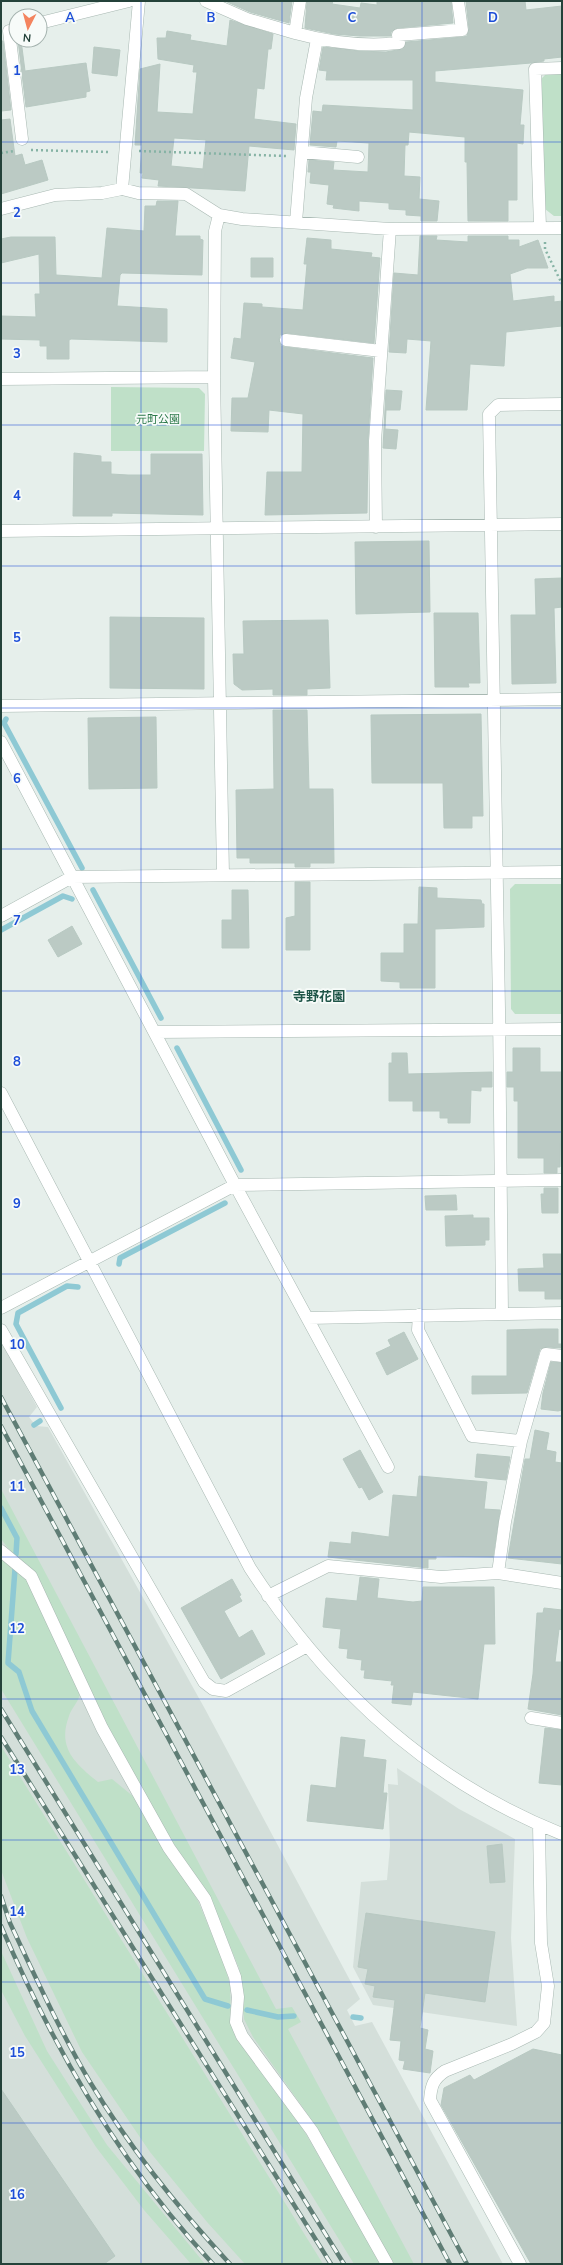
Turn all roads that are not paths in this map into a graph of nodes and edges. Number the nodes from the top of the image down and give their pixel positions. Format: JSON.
{"nodes":[{"id":1,"x":129,"y":1,"type":"edge"},
{"id":2,"x":139,"y":1,"type":"edge"},
{"id":3,"x":206,"y":1,"type":"edge"},
{"id":4,"x":300,"y":1,"type":"edge"},
{"id":5,"x":458,"y":1,"type":"edge"},
{"id":6,"x":48,"y":21,"type":"edge"},
{"id":7,"x":295,"y":33,"type":"junction"},
{"id":8,"x":317,"y":39,"type":"junction"},
{"id":9,"x":11,"y":48,"type":"edge"},
{"id":10,"x":562,"y":68,"type":"edge"},
{"id":11,"x":21,"y":145,"type":"road end"},
{"id":12,"x":302,"y":154,"type":"junction"},
{"id":13,"x":358,"y":157,"type":"dead end"},
{"id":14,"x":122,"y":189,"type":"junction"},
{"id":15,"x":1,"y":209,"type":"edge"},
{"id":16,"x":219,"y":215,"type":"junction"},
{"id":17,"x":296,"y":222,"type":"junction"},
{"id":18,"x":543,"y":228,"type":"junction"},
{"id":19,"x":562,"y":228,"type":"edge"},
{"id":20,"x":390,"y":229,"type":"junction"},
{"id":21,"x":286,"y":340,"type":"dead end"},
{"id":22,"x":381,"y":351,"type":"junction"},
{"id":23,"x":214,"y":376,"type":"junction"},
{"id":24,"x":1,"y":379,"type":"edge"},
{"id":25,"x":562,"y":404,"type":"edge"},
{"id":26,"x":562,"y":524,"type":"edge"},
{"id":27,"x":492,"y":526,"type":"junction"},
{"id":28,"x":376,"y":527,"type":"junction"},
{"id":29,"x":218,"y":528,"type":"junction"},
{"id":30,"x":1,"y":531,"type":"edge"},
{"id":31,"x":562,"y":699,"type":"edge"},
{"id":32,"x":495,"y":700,"type":"junction"},
{"id":33,"x":222,"y":704,"type":"junction"},
{"id":34,"x":1,"y":706,"type":"edge"},
{"id":35,"x":1,"y":742,"type":"edge"},
{"id":36,"x":562,"y":872,"type":"edge"},
{"id":37,"x":497,"y":873,"type":"junction"},
{"id":38,"x":223,"y":875,"type":"junction"},
{"id":39,"x":72,"y":877,"type":"junction"},
{"id":40,"x":1,"y":916,"type":"edge"},
{"id":41,"x":562,"y":1029,"type":"edge"},
{"id":42,"x":499,"y":1030,"type":"junction"},
{"id":43,"x":155,"y":1032,"type":"junction"},
{"id":44,"x":1,"y":1093,"type":"edge"},
{"id":45,"x":562,"y":1180,"type":"edge"},
{"id":46,"x":501,"y":1181,"type":"junction"},
{"id":47,"x":235,"y":1184,"type":"junction"},
{"id":48,"x":90,"y":1262,"type":"junction"},
{"id":49,"x":1,"y":1308,"type":"edge"},
{"id":50,"x":562,"y":1313,"type":"edge"},
{"id":51,"x":502,"y":1314,"type":"junction"},
{"id":52,"x":419,"y":1315,"type":"junction"},
{"id":53,"x":308,"y":1318,"type":"junction"},
{"id":54,"x":1,"y":1330,"type":"edge"},
{"id":55,"x":562,"y":1356,"type":"edge"},
{"id":56,"x":521,"y":1441,"type":"junction"},
{"id":57,"x":388,"y":1467,"type":"dead end"},
{"id":58,"x":1,"y":1550,"type":"edge"},
{"id":59,"x":498,"y":1573,"type":"junction"},
{"id":60,"x":562,"y":1582,"type":"edge"},
{"id":61,"x":268,"y":1596,"type":"junction"},
{"id":62,"x":307,"y":1646,"type":"junction"},
{"id":63,"x":531,"y":1718,"type":"dead end"},
{"id":64,"x":562,"y":1723,"type":"edge"},
{"id":65,"x":539,"y":1825,"type":"junction"},
{"id":66,"x":562,"y":1834,"type":"edge"},
{"id":67,"x":387,"y":2264,"type":"edge"},
{"id":68,"x":520,"y":2264,"type":"edge"}],
"edges":[{"from":1,"to":6,"type":"street"},
{"from":2,"to":14,"type":"street"},
{"from":3,"to":7,"type":"street"},
{"from":4,"to":7,"type":"street"},
{"from":5,"to":8,"type":"street"},
{"from":7,"to":8,"type":"street"},
{"from":8,"to":12,"type":"street"},
{"from":9,"to":11,"type":"street"},
{"from":10,"to":18,"type":"street"},
{"from":12,"to":13,"type":"street"},
{"from":12,"to":17,"type":"street"},
{"from":14,"to":15,"type":"street"},
{"from":14,"to":16,"type":"street"},
{"from":16,"to":17,"type":"street"},
{"from":16,"to":23,"type":"street"},
{"from":17,"to":20,"type":"street"},
{"from":18,"to":19,"type":"street"},
{"from":18,"to":20,"type":"street"},
{"from":20,"to":22,"type":"street"},
{"from":21,"to":22,"type":"street"},
{"from":22,"to":28,"type":"street"},
{"from":23,"to":24,"type":"street"},
{"from":23,"to":29,"type":"street"},
{"from":25,"to":27,"type":"street"},
{"from":26,"to":27,"type":"street"},
{"from":27,"to":28,"type":"street"},
{"from":27,"to":32,"type":"street"},
{"from":28,"to":29,"type":"street"},
{"from":29,"to":30,"type":"street"},
{"from":29,"to":33,"type":"street"},
{"from":31,"to":32,"type":"street"},
{"from":32,"to":33,"type":"street"},
{"from":32,"to":37,"type":"street"},
{"from":33,"to":34,"type":"street"},
{"from":33,"to":38,"type":"street"},
{"from":35,"to":39,"type":"street"},
{"from":36,"to":37,"type":"street"},
{"from":37,"to":38,"type":"street"},
{"from":37,"to":42,"type":"street"},
{"from":38,"to":39,"type":"street"},
{"from":39,"to":40,"type":"street"},
{"from":39,"to":43,"type":"street"},
{"from":41,"to":42,"type":"street"},
{"from":42,"to":43,"type":"street"},
{"from":42,"to":46,"type":"street"},
{"from":43,"to":47,"type":"street"},
{"from":44,"to":48,"type":"street"},
{"from":45,"to":46,"type":"street"},
{"from":46,"to":47,"type":"street"},
{"from":46,"to":51,"type":"street"},
{"from":47,"to":48,"type":"street"},
{"from":47,"to":53,"type":"street"},
{"from":48,"to":49,"type":"street"},
{"from":48,"to":61,"type":"street"},
{"from":50,"to":51,"type":"street"},
{"from":51,"to":52,"type":"street"},
{"from":52,"to":53,"type":"street"},
{"from":52,"to":56,"type":"street"},
{"from":53,"to":57,"type":"street"},
{"from":54,"to":62,"type":"street"},
{"from":55,"to":56,"type":"street"},
{"from":56,"to":59,"type":"street"},
{"from":58,"to":67,"type":"street"},
{"from":59,"to":60,"type":"street"},
{"from":59,"to":61,"type":"street"},
{"from":61,"to":62,"type":"street"},
{"from":62,"to":65,"type":"street"},
{"from":63,"to":64,"type":"street"},
{"from":65,"to":66,"type":"street"},
{"from":65,"to":68,"type":"street"}]}
